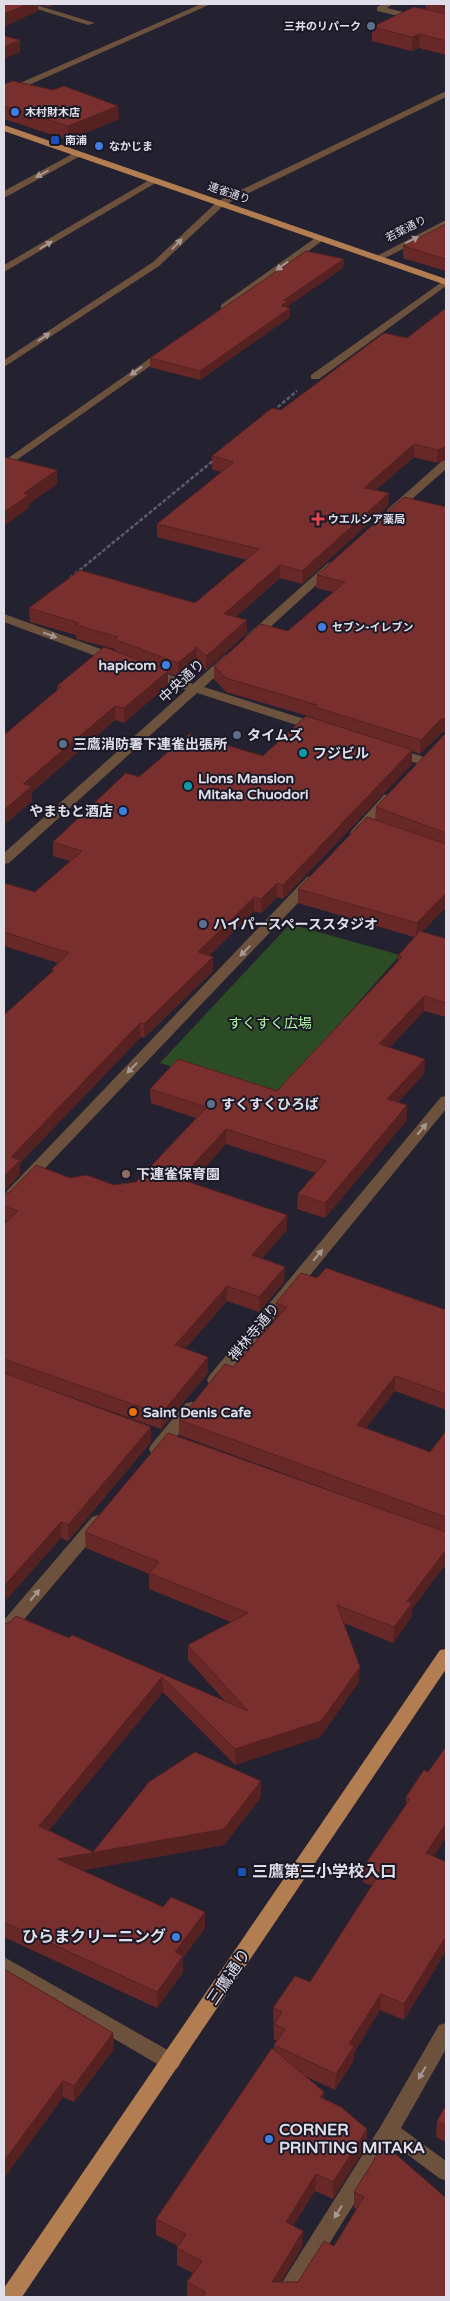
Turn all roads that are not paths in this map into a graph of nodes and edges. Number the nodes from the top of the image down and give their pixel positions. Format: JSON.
{"nodes":[{"id":1,"x":25,"y":4,"type":"edge"},
{"id":2,"x":206,"y":4,"type":"edge"},
{"id":3,"x":389,"y":4,"type":"edge"},
{"id":4,"x":91,"y":23,"type":"dead end"},
{"id":5,"x":446,"y":25,"type":"edge"},
{"id":6,"x":4,"y":93,"type":"edge"},
{"id":7,"x":446,"y":94,"type":"edge"},
{"id":8,"x":4,"y":128,"type":"edge"},
{"id":9,"x":79,"y":154,"type":"junction"},
{"id":10,"x":154,"y":181,"type":"junction"},
{"id":11,"x":4,"y":195,"type":"edge"},
{"id":12,"x":221,"y":203,"type":"junction"},
{"id":13,"x":446,"y":222,"type":"edge"},
{"id":14,"x":322,"y":238,"type":"junction"},
{"id":15,"x":378,"y":258,"type":"junction"},
{"id":16,"x":4,"y":269,"type":"edge"},
{"id":17,"x":446,"y":282,"type":"edge"},
{"id":18,"x":218,"y":312,"type":"edge"},
{"id":19,"x":178,"y":341,"type":"edge"},
{"id":20,"x":4,"y":364,"type":"edge"},
{"id":21,"x":315,"y":377,"type":"road end"},
{"id":22,"x":446,"y":463,"type":"edge"},
{"id":23,"x":4,"y":466,"type":"edge"},
{"id":24,"x":384,"y":518,"type":"edge"},
{"id":25,"x":340,"y":558,"type":"edge"},
{"id":26,"x":10,"y":620,"type":"edge"},
{"id":27,"x":4,"y":632,"type":"edge"},
{"id":28,"x":196,"y":689,"type":"junction"},
{"id":29,"x":332,"y":732,"type":"edge"},
{"id":30,"x":378,"y":746,"type":"edge"},
{"id":31,"x":435,"y":749,"type":"edge"},
{"id":32,"x":423,"y":761,"type":"junction"},
{"id":33,"x":410,"y":775,"type":"edge"},
{"id":34,"x":397,"y":789,"type":"edge"},
{"id":35,"x":365,"y":824,"type":"junction"},
{"id":36,"x":383,"y":831,"type":"edge"},
{"id":37,"x":344,"y":846,"type":"edge"},
{"id":38,"x":4,"y":860,"type":"edge"},
{"id":39,"x":324,"y":867,"type":"edge"},
{"id":40,"x":446,"y":1100,"type":"edge"},
{"id":41,"x":4,"y":1204,"type":"edge"},
{"id":42,"x":148,"y":1432,"type":"edge"},
{"id":43,"x":166,"y":1439,"type":"junction"},
{"id":44,"x":185,"y":1446,"type":"edge"},
{"id":45,"x":147,"y":1461,"type":"edge"},
{"id":46,"x":110,"y":1506,"type":"edge"},
{"id":47,"x":4,"y":1632,"type":"edge"},
{"id":48,"x":446,"y":1654,"type":"edge"},
{"id":49,"x":4,"y":1965,"type":"edge"},
{"id":50,"x":446,"y":2031,"type":"edge"},
{"id":51,"x":171,"y":2062,"type":"junction"},
{"id":52,"x":389,"y":2130,"type":"junction"},
{"id":53,"x":446,"y":2172,"type":"edge"},
{"id":54,"x":10,"y":2297,"type":"edge"},
{"id":55,"x":284,"y":2297,"type":"edge"}],
"edges":[{"from":1,"to":4,"type":"street"},
{"from":2,"to":6,"type":"street"},
{"from":3,"to":5,"type":"street"},
{"from":7,"to":12,"type":"street"},
{"from":8,"to":9,"type":"main road","name":"連雀通り"},
{"from":9,"to":10,"type":"main road","name":"連雀通り"},
{"from":9,"to":11,"type":"street","one_way":true},
{"from":10,"to":12,"type":"main road","name":"連雀通り"},
{"from":16,"to":10,"type":"street","one_way":true},
{"from":12,"to":14,"type":"main road","name":"連雀通り"},
{"from":20,"to":12,"type":"street","one_way":true},
{"from":15,"to":13,"type":"street","name":"若葉通り","one_way":true},
{"from":14,"to":15,"type":"main road","name":"連雀通り"},
{"from":14,"to":18,"type":"street","one_way":true},
{"from":15,"to":17,"type":"main road","name":"連雀通り"},
{"from":17,"to":21,"type":"street"},
{"from":19,"to":23,"type":"street","one_way":true},
{"from":22,"to":24,"type":"street"},
{"from":25,"to":28,"type":"street","name":"中央通り"},
{"from":26,"to":27,"type":"street"},
{"from":26,"to":28,"type":"street","one_way":true},
{"from":28,"to":29,"type":"street"},
{"from":28,"to":38,"type":"street","name":"中央通り"},
{"from":30,"to":32,"type":"street"},
{"from":31,"to":32,"type":"street"},
{"from":32,"to":33,"type":"street"},
{"from":34,"to":35,"type":"street"},
{"from":35,"to":36,"type":"street"},
{"from":35,"to":37,"type":"street"},
{"from":39,"to":41,"type":"street","one_way":true},
{"from":43,"to":40,"type":"street","name":"禅林寺通り","one_way":true},
{"from":42,"to":43,"type":"street"},
{"from":43,"to":44,"type":"street"},
{"from":43,"to":45,"type":"street","name":"禅林寺通り"},
{"from":47,"to":46,"type":"street","one_way":true},
{"from":48,"to":51,"type":"main road","name":"三鷹通り"},
{"from":49,"to":51,"type":"street"},
{"from":50,"to":52,"type":"street","one_way":true},
{"from":51,"to":54,"type":"main road","name":"三鷹通り"},
{"from":52,"to":53,"type":"street"},
{"from":52,"to":55,"type":"street","one_way":true}]}
